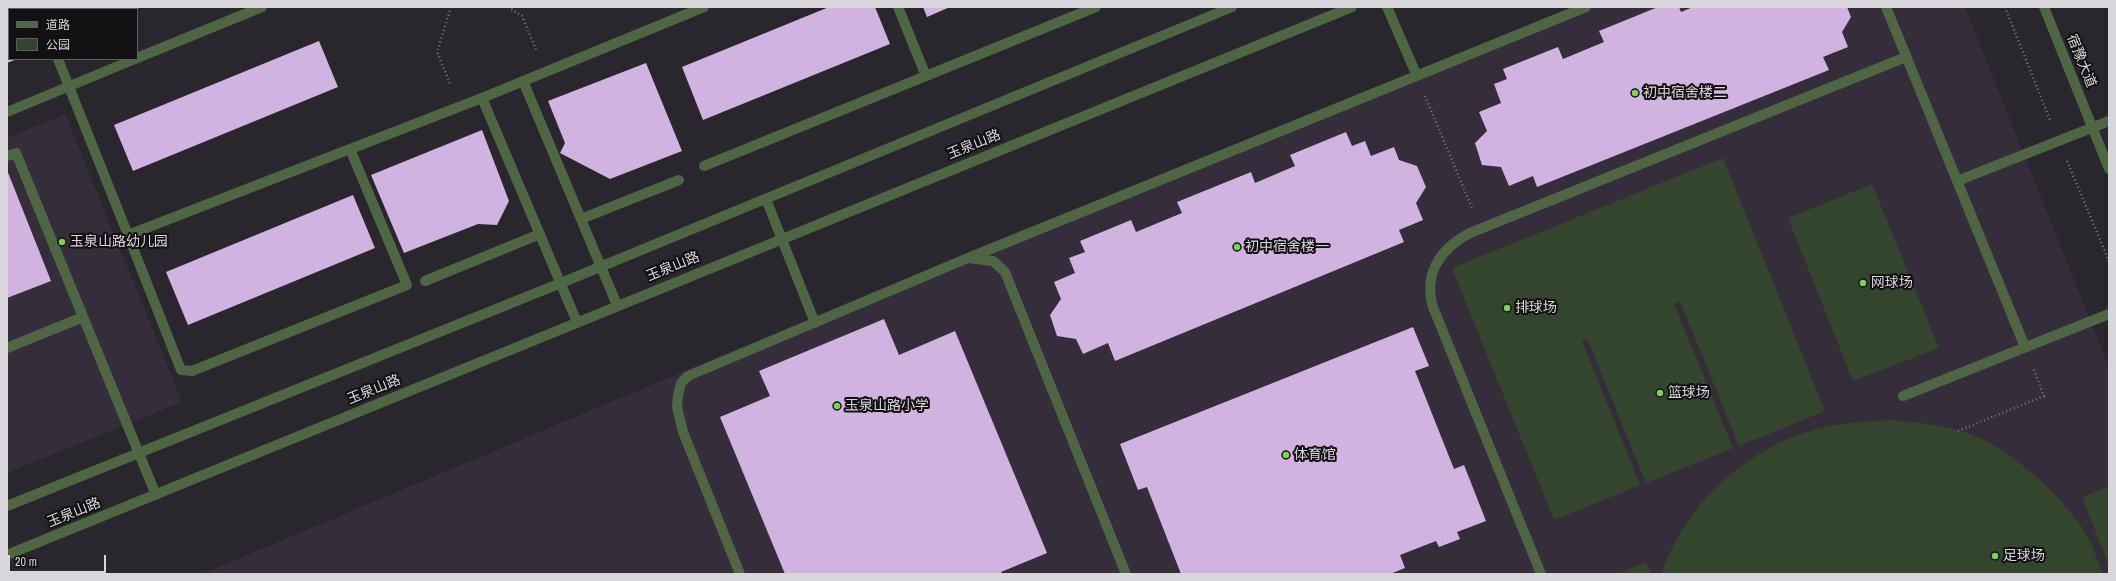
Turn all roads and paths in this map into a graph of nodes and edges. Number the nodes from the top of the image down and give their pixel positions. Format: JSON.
{"nodes":[{"id":1,"x":262,"y":7,"type":"edge"},
{"id":2,"x":451,"y":7,"type":"edge"},
{"id":3,"x":508,"y":7,"type":"edge"},
{"id":4,"x":704,"y":7,"type":"edge"},
{"id":5,"x":898,"y":7,"type":"edge"},
{"id":6,"x":1096,"y":7,"type":"edge"},
{"id":7,"x":1232,"y":7,"type":"edge"},
{"id":8,"x":1352,"y":7,"type":"edge"},
{"id":9,"x":1387,"y":7,"type":"edge"},
{"id":10,"x":1586,"y":7,"type":"edge"},
{"id":11,"x":1886,"y":7,"type":"edge"},
{"id":12,"x":2044,"y":7,"type":"edge"},
{"id":13,"x":1906,"y":57,"type":"junction"},
{"id":14,"x":138,"y":58,"type":"edge"},
{"id":15,"x":58,"y":60,"type":"edge"},
{"id":16,"x":134,"y":60,"type":"edge"},
{"id":17,"x":545,"y":72,"type":"junction"},
{"id":18,"x":926,"y":76,"type":"junction"},
{"id":19,"x":1417,"y":76,"type":"junction"},
{"id":20,"x":523,"y":81,"type":"junction"},
{"id":21,"x":69,"y":86,"type":"junction"},
{"id":22,"x":482,"y":98,"type":"junction"},
{"id":23,"x":460,"y":106,"type":"junction"},
{"id":24,"x":7,"y":112,"type":"edge"},
{"id":25,"x":2109,"y":121,"type":"edge"},
{"id":26,"x":2092,"y":127,"type":"junction"},
{"id":27,"x":350,"y":149,"type":"junction"},
{"id":28,"x":7,"y":156,"type":"edge"},
{"id":29,"x":704,"y":166,"type":"dead end"},
{"id":30,"x":2109,"y":169,"type":"edge"},
{"id":31,"x":679,"y":180,"type":"dead end"},
{"id":32,"x":1957,"y":181,"type":"junction"},
{"id":33,"x":766,"y":199,"type":"junction"},
{"id":34,"x":581,"y":219,"type":"junction"},
{"id":35,"x":1480,"y":229,"type":"junction"},
{"id":36,"x":540,"y":234,"type":"junction"},
{"id":37,"x":128,"y":236,"type":"junction"},
{"id":38,"x":781,"y":238,"type":"junction"},
{"id":39,"x":968,"y":258,"type":"junction"},
{"id":40,"x":601,"y":267,"type":"junction"},
{"id":41,"x":425,"y":281,"type":"dead end"},
{"id":42,"x":561,"y":283,"type":"junction"},
{"id":43,"x":617,"y":305,"type":"junction"},
{"id":44,"x":2109,"y":314,"type":"edge"},
{"id":45,"x":83,"y":317,"type":"junction"},
{"id":46,"x":577,"y":322,"type":"junction"},
{"id":47,"x":815,"y":323,"type":"junction"},
{"id":48,"x":2025,"y":347,"type":"junction"},
{"id":49,"x":7,"y":348,"type":"edge"},
{"id":50,"x":1903,"y":396,"type":"dead end"},
{"id":51,"x":1958,"y":431,"type":"dead end"},
{"id":52,"x":139,"y":453,"type":"junction"},
{"id":53,"x":156,"y":494,"type":"junction"},
{"id":54,"x":7,"y":506,"type":"edge"},
{"id":55,"x":7,"y":555,"type":"edge"},
{"id":56,"x":740,"y":574,"type":"edge"},
{"id":57,"x":1126,"y":574,"type":"edge"},
{"id":58,"x":1541,"y":574,"type":"edge"}],
"edges":[{"from":1,"to":14,"type":"street"},
{"from":2,"to":23,"type":"path"},
{"from":3,"to":17,"type":"path"},
{"from":4,"to":17,"type":"street"},
{"from":5,"to":18,"type":"street"},
{"from":6,"to":18,"type":"street"},
{"from":7,"to":33,"type":"street","name":"玉泉山路"},
{"from":8,"to":38,"type":"street","name":"玉泉山路"},
{"from":9,"to":19,"type":"street"},
{"from":10,"to":19,"type":"street"},
{"from":11,"to":13,"type":"street"},
{"from":12,"to":26,"type":"street","name":"宿豫大道"},
{"from":13,"to":32,"type":"street"},
{"from":13,"to":35,"type":"street"},
{"from":15,"to":21,"type":"street"},
{"from":16,"to":21,"type":"street"},
{"from":17,"to":20,"type":"street"},
{"from":18,"to":29,"type":"street"},
{"from":19,"to":35,"type":"path"},
{"from":19,"to":39,"type":"street"},
{"from":20,"to":22,"type":"street"},
{"from":20,"to":34,"type":"street"},
{"from":21,"to":24,"type":"street"},
{"from":21,"to":37,"type":"street"},
{"from":22,"to":23,"type":"street"},
{"from":22,"to":36,"type":"street"},
{"from":23,"to":27,"type":"street"},
{"from":25,"to":26,"type":"street"},
{"from":26,"to":30,"type":"street","name":"宿豫大道"},
{"from":26,"to":32,"type":"street"},
{"from":27,"to":37,"type":"street"},
{"from":27,"to":37,"type":"street"},
{"from":28,"to":45,"type":"street"},
{"from":31,"to":34,"type":"street"},
{"from":32,"to":48,"type":"street"},
{"from":33,"to":38,"type":"street"},
{"from":33,"to":40,"type":"street","name":"玉泉山路"},
{"from":34,"to":40,"type":"street"},
{"from":35,"to":58,"type":"street"},
{"from":36,"to":41,"type":"street"},
{"from":36,"to":42,"type":"street"},
{"from":38,"to":43,"type":"street","name":"玉泉山路"},
{"from":38,"to":47,"type":"street"},
{"from":39,"to":47,"type":"street"},
{"from":39,"to":57,"type":"street"},
{"from":40,"to":42,"type":"street","name":"玉泉山路"},
{"from":40,"to":43,"type":"street"},
{"from":42,"to":46,"type":"street"},
{"from":42,"to":52,"type":"street","name":"玉泉山路"},
{"from":43,"to":46,"type":"street","name":"玉泉山路"},
{"from":44,"to":48,"type":"street"},
{"from":45,"to":49,"type":"street"},
{"from":45,"to":52,"type":"street"},
{"from":46,"to":53,"type":"street","name":"玉泉山路"},
{"from":47,"to":56,"type":"street"},
{"from":48,"to":50,"type":"street"},
{"from":48,"to":51,"type":"path"},
{"from":52,"to":53,"type":"street"},
{"from":52,"to":54,"type":"street","name":"玉泉山路"},
{"from":53,"to":55,"type":"street","name":"玉泉山路"}]}
